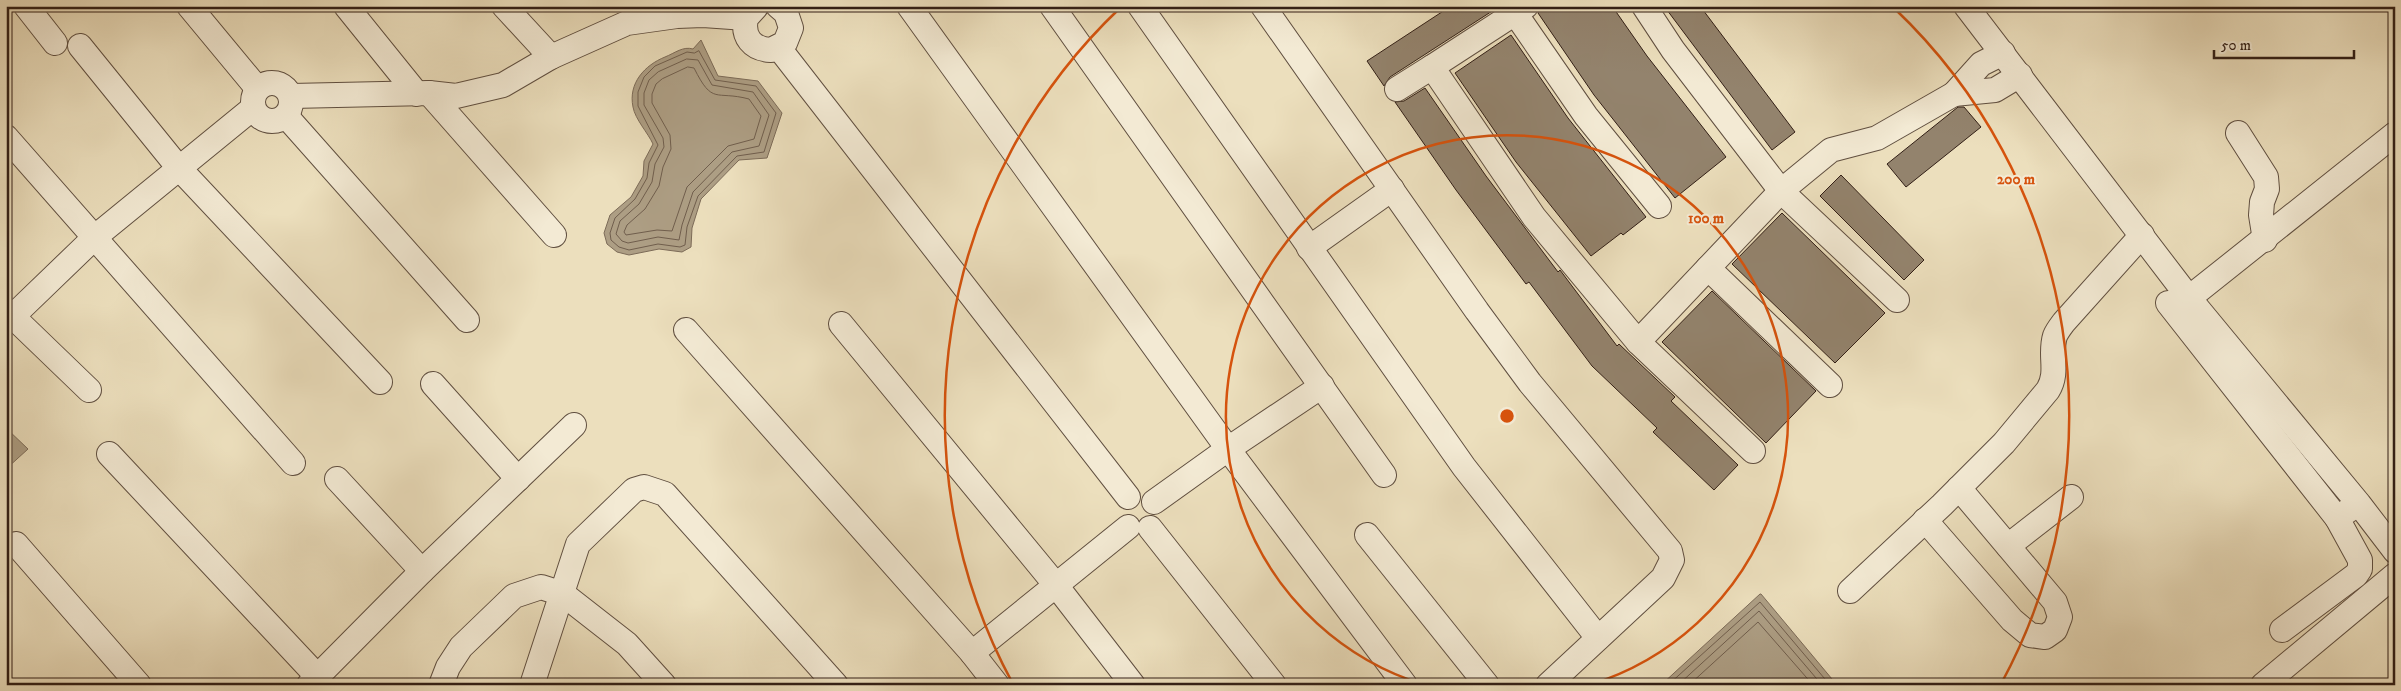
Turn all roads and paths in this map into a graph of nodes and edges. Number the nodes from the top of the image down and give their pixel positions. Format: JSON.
{"nodes":[{"id":1,"x":26,"y":6,"type":"edge"},
{"id":2,"x":189,"y":6,"type":"edge"},
{"id":3,"x":346,"y":6,"type":"edge"},
{"id":4,"x":504,"y":6,"type":"edge"},
{"id":5,"x":909,"y":6,"type":"edge"},
{"id":6,"x":1052,"y":6,"type":"edge"},
{"id":7,"x":1140,"y":6,"type":"edge"},
{"id":8,"x":1263,"y":6,"type":"edge"},
{"id":9,"x":1644,"y":6,"type":"edge"},
{"id":10,"x":1966,"y":6,"type":"edge"},
{"id":11,"x":768,"y":9,"type":"edge"},
{"id":12,"x":1520,"y":10,"type":"edge"},
{"id":13,"x":673,"y":11,"type":"edge"},
{"id":14,"x":55,"y":43,"type":"dead end"},
{"id":15,"x":80,"y":46,"type":"dead end"},
{"id":16,"x":779,"y":48,"type":"junction"},
{"id":17,"x":2003,"y":53,"type":"junction"},
{"id":18,"x":551,"y":57,"type":"junction"},
{"id":19,"x":1432,"y":67,"type":"junction"},
{"id":20,"x":2020,"y":75,"type":"junction"},
{"id":21,"x":1397,"y":89,"type":"dead end"},
{"id":22,"x":423,"y":94,"type":"junction"},
{"id":23,"x":1954,"y":94,"type":"junction"},
{"id":24,"x":255,"y":98,"type":"junction"},
{"id":25,"x":289,"y":106,"type":"junction"},
{"id":26,"x":2238,"y":133,"type":"dead end"},
{"id":27,"x":2395,"y":134,"type":"edge"},
{"id":28,"x":6,"y":138,"type":"edge"},
{"id":29,"x":178,"y":167,"type":"junction"},
{"id":30,"x":1392,"y":189,"type":"junction"},
{"id":31,"x":1781,"y":191,"type":"junction"},
{"id":32,"x":1659,"y":206,"type":"dead end"},
{"id":33,"x":554,"y":235,"type":"dead end"},
{"id":34,"x":2142,"y":235,"type":"junction"},
{"id":35,"x":95,"y":236,"type":"junction"},
{"id":36,"x":2264,"y":240,"type":"junction"},
{"id":37,"x":1309,"y":248,"type":"junction"},
{"id":38,"x":1708,"y":268,"type":"junction"},
{"id":39,"x":1897,"y":300,"type":"dead end"},
{"id":40,"x":2178,"y":300,"type":"junction"},
{"id":41,"x":9,"y":313,"type":"edge"},
{"id":42,"x":467,"y":320,"type":"dead end"},
{"id":43,"x":841,"y":324,"type":"dead end"},
{"id":44,"x":686,"y":330,"type":"dead end"},
{"id":45,"x":1638,"y":342,"type":"junction"},
{"id":46,"x":380,"y":382,"type":"dead end"},
{"id":47,"x":432,"y":384,"type":"dead end"},
{"id":48,"x":1830,"y":385,"type":"dead end"},
{"id":49,"x":1322,"y":386,"type":"junction"},
{"id":50,"x":89,"y":390,"type":"dead end"},
{"id":51,"x":574,"y":425,"type":"dead end"},
{"id":52,"x":1228,"y":449,"type":"junction"},
{"id":53,"x":1753,"y":451,"type":"dead end"},
{"id":54,"x":109,"y":454,"type":"dead end"},
{"id":55,"x":293,"y":463,"type":"dead end"},
{"id":56,"x":1384,"y":475,"type":"dead end"},
{"id":57,"x":337,"y":479,"type":"dead end"},
{"id":58,"x":518,"y":480,"type":"junction"},
{"id":59,"x":1959,"y":488,"type":"junction"},
{"id":60,"x":1128,"y":497,"type":"junction"},
{"id":61,"x":2071,"y":497,"type":"dead end"},
{"id":62,"x":1154,"y":502,"type":"junction"},
{"id":63,"x":2358,"y":504,"type":"junction"},
{"id":64,"x":2337,"y":518,"type":"junction"},
{"id":65,"x":1925,"y":520,"type":"junction"},
{"id":66,"x":1139,"y":528,"type":"junction"},
{"id":67,"x":1367,"y":535,"type":"dead end"},
{"id":68,"x":16,"y":544,"type":"dead end"},
{"id":69,"x":2008,"y":546,"type":"junction"},
{"id":70,"x":2395,"y":551,"type":"edge"},
{"id":71,"x":422,"y":571,"type":"junction"},
{"id":72,"x":2395,"y":575,"type":"edge"},
{"id":73,"x":1055,"y":584,"type":"junction"},
{"id":74,"x":1850,"y":591,"type":"dead end"},
{"id":75,"x":563,"y":594,"type":"junction"},
{"id":76,"x":2282,"y":630,"type":"dead end"},
{"id":77,"x":1598,"y":638,"type":"junction"},
{"id":78,"x":972,"y":653,"type":"junction"},
{"id":79,"x":313,"y":680,"type":"edge"},
{"id":80,"x":139,"y":685,"type":"edge"},
{"id":81,"x":441,"y":685,"type":"edge"},
{"id":82,"x":532,"y":685,"type":"edge"},
{"id":83,"x":664,"y":685,"type":"edge"},
{"id":84,"x":836,"y":685,"type":"edge"},
{"id":85,"x":997,"y":685,"type":"edge"},
{"id":86,"x":1133,"y":685,"type":"edge"},
{"id":87,"x":1274,"y":685,"type":"edge"},
{"id":88,"x":1405,"y":685,"type":"edge"},
{"id":89,"x":1487,"y":685,"type":"edge"},
{"id":90,"x":1548,"y":685,"type":"edge"},
{"id":91,"x":2263,"y":685,"type":"edge"}],
"edges":[{"from":1,"to":14,"type":"street"},
{"from":2,"to":24,"type":"street"},
{"from":3,"to":22,"type":"street"},
{"from":4,"to":18,"type":"street"},
{"from":5,"to":52,"type":"street"},
{"from":6,"to":49,"type":"street"},
{"from":7,"to":37,"type":"street"},
{"from":8,"to":30,"type":"street"},
{"from":9,"to":31,"type":"street"},
{"from":10,"to":17,"type":"street"},
{"from":11,"to":13,"type":"street"},
{"from":11,"to":16,"type":"street"},
{"from":11,"to":16,"type":"street"},
{"from":12,"to":19,"type":"street"},
{"from":12,"to":32,"type":"street"},
{"from":13,"to":18,"type":"street"},
{"from":15,"to":29,"type":"street"},
{"from":16,"to":60,"type":"street"},
{"from":17,"to":20,"type":"street"},
{"from":17,"to":23,"type":"street"},
{"from":18,"to":22,"type":"street"},
{"from":19,"to":21,"type":"street"},
{"from":19,"to":45,"type":"street"},
{"from":20,"to":23,"type":"street"},
{"from":20,"to":34,"type":"street"},
{"from":22,"to":25,"type":"street"},
{"from":22,"to":33,"type":"street"},
{"from":23,"to":31,"type":"street"},
{"from":24,"to":25,"type":"street"},
{"from":24,"to":25,"type":"street"},
{"from":24,"to":29,"type":"street"},
{"from":25,"to":42,"type":"street"},
{"from":26,"to":36,"type":"street"},
{"from":27,"to":36,"type":"street"},
{"from":28,"to":35,"type":"street"},
{"from":29,"to":35,"type":"street"},
{"from":29,"to":46,"type":"street"},
{"from":30,"to":37,"type":"street"},
{"from":30,"to":77,"type":"street"},
{"from":31,"to":38,"type":"street"},
{"from":31,"to":39,"type":"street"},
{"from":34,"to":40,"type":"street"},
{"from":34,"to":59,"type":"street"},
{"from":35,"to":41,"type":"street"},
{"from":35,"to":55,"type":"street"},
{"from":36,"to":40,"type":"street"},
{"from":37,"to":77,"type":"street"},
{"from":38,"to":45,"type":"street"},
{"from":38,"to":48,"type":"street"},
{"from":40,"to":63,"type":"street"},
{"from":40,"to":64,"type":"street"},
{"from":41,"to":50,"type":"street"},
{"from":43,"to":73,"type":"street"},
{"from":44,"to":78,"type":"street"},
{"from":45,"to":53,"type":"street"},
{"from":47,"to":58,"type":"street"},
{"from":49,"to":52,"type":"street"},
{"from":49,"to":56,"type":"street"},
{"from":51,"to":58,"type":"street"},
{"from":52,"to":62,"type":"street"},
{"from":52,"to":88,"type":"street"},
{"from":54,"to":79,"type":"street"},
{"from":57,"to":71,"type":"street"},
{"from":58,"to":71,"type":"street"},
{"from":59,"to":65,"type":"street"},
{"from":59,"to":69,"type":"street"},
{"from":60,"to":62,"type":"street"},
{"from":60,"to":66,"type":"street"},
{"from":61,"to":69,"type":"street"},
{"from":62,"to":66,"type":"street"},
{"from":63,"to":64,"type":"street"},
{"from":63,"to":70,"type":"street"},
{"from":64,"to":76,"type":"street"},
{"from":65,"to":69,"type":"street"},
{"from":65,"to":74,"type":"street"},
{"from":66,"to":73,"type":"street"},
{"from":66,"to":87,"type":"street"},
{"from":67,"to":89,"type":"street"},
{"from":68,"to":80,"type":"street"},
{"from":71,"to":79,"type":"street"},
{"from":72,"to":91,"type":"street"},
{"from":73,"to":78,"type":"street"},
{"from":73,"to":86,"type":"street"},
{"from":75,"to":81,"type":"street"},
{"from":75,"to":82,"type":"street"},
{"from":75,"to":83,"type":"street"},
{"from":75,"to":84,"type":"street"},
{"from":77,"to":90,"type":"street"},
{"from":78,"to":85,"type":"street"}]}
